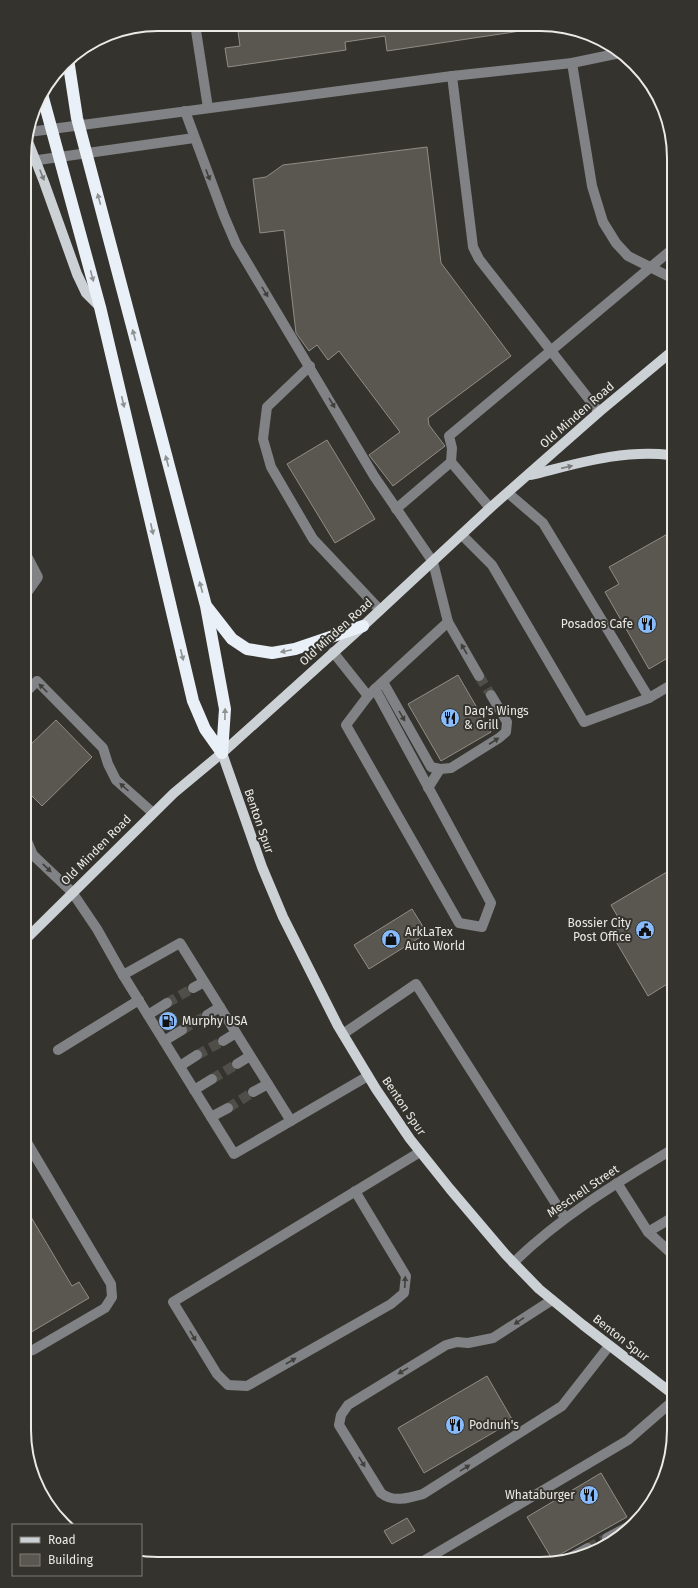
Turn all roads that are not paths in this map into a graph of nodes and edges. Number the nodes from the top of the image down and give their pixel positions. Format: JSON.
{"nodes":[{"id":1,"x":196,"y":31,"type":"edge"},
{"id":2,"x":613,"y":54,"type":"edge"},
{"id":3,"x":572,"y":63,"type":"junction"},
{"id":4,"x":69,"y":67,"type":"edge"},
{"id":5,"x":452,"y":76,"type":"junction"},
{"id":6,"x":44,"y":102,"type":"edge"},
{"id":7,"x":208,"y":108,"type":"junction"},
{"id":8,"x":184,"y":112,"type":"junction"},
{"id":9,"x":34,"y":131,"type":"edge"},
{"id":10,"x":194,"y":138,"type":"junction"},
{"id":11,"x":31,"y":149,"type":"edge"},
{"id":12,"x":31,"y":161,"type":"edge"},
{"id":13,"x":667,"y":253,"type":"edge"},
{"id":14,"x":649,"y":268,"type":"junction"},
{"id":15,"x":667,"y":276,"type":"edge"},
{"id":16,"x":100,"y":307,"type":"junction"},
{"id":17,"x":551,"y":350,"type":"junction"},
{"id":18,"x":667,"y":355,"type":"edge"},
{"id":19,"x":310,"y":366,"type":"junction"},
{"id":20,"x":599,"y":412,"type":"junction"},
{"id":21,"x":667,"y":454,"type":"edge"},
{"id":22,"x":450,"y":462,"type":"junction"},
{"id":23,"x":529,"y":475,"type":"junction"},
{"id":24,"x":508,"y":493,"type":"junction"},
{"id":25,"x":490,"y":508,"type":"junction"},
{"id":26,"x":396,"y":509,"type":"junction"},
{"id":27,"x":462,"y":535,"type":"junction"},
{"id":28,"x":433,"y":562,"type":"junction"},
{"id":29,"x":31,"y":564,"type":"edge"},
{"id":30,"x":31,"y":587,"type":"edge"},
{"id":31,"x":206,"y":606,"type":"junction"},
{"id":32,"x":380,"y":610,"type":"junction"},
{"id":33,"x":448,"y":622,"type":"junction"},
{"id":34,"x":363,"y":626,"type":"junction"},
{"id":35,"x":333,"y":652,"type":"junction"},
{"id":36,"x":479,"y":676,"type":"tunnel mouth"},
{"id":37,"x":383,"y":682,"type":"junction"},
{"id":38,"x":31,"y":687,"type":"edge"},
{"id":39,"x":667,"y":687,"type":"edge"},
{"id":40,"x":371,"y":693,"type":"junction"},
{"id":41,"x":491,"y":695,"type":"tunnel mouth"},
{"id":42,"x":649,"y":698,"type":"junction"},
{"id":43,"x":222,"y":753,"type":"junction"},
{"id":44,"x":440,"y":769,"type":"junction"},
{"id":45,"x":428,"y":788,"type":"junction"},
{"id":46,"x":153,"y":813,"type":"junction"},
{"id":47,"x":31,"y":849,"type":"edge"},
{"id":48,"x":72,"y":892,"type":"junction"},
{"id":49,"x":31,"y":934,"type":"edge"},
{"id":50,"x":123,"y":975,"type":"junction"},
{"id":51,"x":204,"y":982,"type":"junction"},
{"id":52,"x":193,"y":988,"type":"tunnel mouth"},
{"id":53,"x":139,"y":1000,"type":"junction"},
{"id":54,"x":167,"y":1003,"type":"tunnel mouth"},
{"id":55,"x":220,"y":1006,"type":"junction"},
{"id":56,"x":148,"y":1015,"type":"junction"},
{"id":57,"x":208,"y":1015,"type":"tunnel mouth"},
{"id":58,"x":182,"y":1030,"type":"tunnel mouth"},
{"id":59,"x":236,"y":1033,"type":"junction"},
{"id":60,"x":343,"y":1034,"type":"junction"},
{"id":61,"x":164,"y":1041,"type":"junction"},
{"id":62,"x":223,"y":1041,"type":"tunnel mouth"},
{"id":63,"x":58,"y":1050,"type":"dead end"},
{"id":64,"x":197,"y":1055,"type":"tunnel mouth"},
{"id":65,"x":250,"y":1056,"type":"junction"},
{"id":66,"x":237,"y":1064,"type":"tunnel mouth"},
{"id":67,"x":180,"y":1066,"type":"junction"},
{"id":68,"x":368,"y":1076,"type":"junction"},
{"id":69,"x":212,"y":1079,"type":"tunnel mouth"},
{"id":70,"x":268,"y":1084,"type":"junction"},
{"id":71,"x":194,"y":1090,"type":"junction"},
{"id":72,"x":253,"y":1092,"type":"tunnel mouth"},
{"id":73,"x":228,"y":1108,"type":"tunnel mouth"},
{"id":74,"x":211,"y":1117,"type":"junction"},
{"id":75,"x":291,"y":1121,"type":"junction"},
{"id":76,"x":31,"y":1149,"type":"edge"},
{"id":77,"x":420,"y":1152,"type":"junction"},
{"id":78,"x":667,"y":1153,"type":"edge"},
{"id":79,"x":617,"y":1183,"type":"junction"},
{"id":80,"x":356,"y":1191,"type":"junction"},
{"id":81,"x":565,"y":1218,"type":"junction"},
{"id":82,"x":667,"y":1221,"type":"edge"},
{"id":83,"x":648,"y":1232,"type":"junction"},
{"id":84,"x":667,"y":1249,"type":"edge"},
{"id":85,"x":513,"y":1263,"type":"junction"},
{"id":86,"x":552,"y":1300,"type":"junction"},
{"id":87,"x":609,"y":1346,"type":"junction"},
{"id":88,"x":31,"y":1350,"type":"edge"},
{"id":89,"x":667,"y":1390,"type":"edge"},
{"id":90,"x":667,"y":1406,"type":"edge"},
{"id":91,"x":439,"y":1556,"type":"edge"}],
"edges":[{"from":1,"to":7,"type":"street"},
{"from":2,"to":3,"type":"street"},
{"from":3,"to":5,"type":"street"},
{"from":3,"to":14,"type":"street"},
{"from":31,"to":4,"type":"highway","one_way":true},
{"from":5,"to":7,"type":"street"},
{"from":5,"to":17,"type":"street"},
{"from":6,"to":16,"type":"highway","one_way":true},
{"from":7,"to":8,"type":"street"},
{"from":8,"to":9,"type":"street"},
{"from":8,"to":10,"type":"street"},
{"from":10,"to":12,"type":"street"},
{"from":10,"to":19,"type":"street","one_way":true},
{"from":11,"to":16,"type":"main road","one_way":true},
{"from":13,"to":14,"type":"street"},
{"from":14,"to":15,"type":"street"},
{"from":14,"to":17,"type":"street"},
{"from":16,"to":43,"type":"highway","one_way":true},
{"from":17,"to":20,"type":"street"},
{"from":17,"to":22,"type":"street"},
{"from":18,"to":20,"type":"main road","name":"Old Minden Road"},
{"from":19,"to":26,"type":"street","one_way":true},
{"from":19,"to":32,"type":"street"},
{"from":20,"to":23,"type":"main road","name":"Old Minden Road"},
{"from":23,"to":21,"type":"main road","one_way":true},
{"from":22,"to":25,"type":"street"},
{"from":22,"to":26,"type":"street"},
{"from":23,"to":24,"type":"main road","name":"Old Minden Road"},
{"from":24,"to":25,"type":"main road","name":"Old Minden Road"},
{"from":24,"to":42,"type":"street"},
{"from":25,"to":27,"type":"main road","name":"Old Minden Road"},
{"from":26,"to":28,"type":"street"},
{"from":27,"to":28,"type":"main road","name":"Old Minden Road"},
{"from":27,"to":42,"type":"street"},
{"from":28,"to":32,"type":"main road","name":"Old Minden Road"},
{"from":28,"to":33,"type":"street"},
{"from":29,"to":30,"type":"street"},
{"from":34,"to":31,"type":"highway","one_way":true},
{"from":43,"to":31,"type":"highway","one_way":true},
{"from":32,"to":34,"type":"main road","name":"Old Minden Road"},
{"from":36,"to":33,"type":"street","one_way":true},
{"from":33,"to":37,"type":"street"},
{"from":34,"to":35,"type":"main road","name":"Old Minden Road"},
{"from":35,"to":40,"type":"street"},
{"from":35,"to":43,"type":"main road","name":"Old Minden Road"},
{"from":37,"to":40,"type":"street"},
{"from":37,"to":44,"type":"street","one_way":true},
{"from":46,"to":38,"type":"street","one_way":true},
{"from":39,"to":42,"type":"street"},
{"from":40,"to":45,"type":"street"},
{"from":40,"to":45,"type":"street"},
{"from":44,"to":41,"type":"street","one_way":true},
{"from":43,"to":46,"type":"main road","name":"Old Minden Road"},
{"from":43,"to":60,"type":"main road","name":"Benton Spur"},
{"from":44,"to":45,"type":"street"},
{"from":46,"to":48,"type":"main road","name":"Old Minden Road"},
{"from":47,"to":48,"type":"street","one_way":true},
{"from":48,"to":49,"type":"main road","name":"Old Minden Road"},
{"from":48,"to":50,"type":"street"},
{"from":50,"to":51,"type":"street"},
{"from":50,"to":53,"type":"street"},
{"from":51,"to":52,"type":"street"},
{"from":51,"to":55,"type":"street"},
{"from":53,"to":56,"type":"street"},
{"from":53,"to":63,"type":"street"},
{"from":54,"to":56,"type":"street"},
{"from":55,"to":57,"type":"street"},
{"from":55,"to":59,"type":"street"},
{"from":56,"to":61,"type":"street"},
{"from":58,"to":61,"type":"street"},
{"from":59,"to":62,"type":"street"},
{"from":59,"to":65,"type":"street"},
{"from":60,"to":68,"type":"main road","name":"Benton Spur"},
{"from":60,"to":81,"type":"street"},
{"from":61,"to":67,"type":"street"},
{"from":64,"to":67,"type":"street"},
{"from":65,"to":66,"type":"street"},
{"from":65,"to":70,"type":"street"},
{"from":67,"to":71,"type":"street"},
{"from":68,"to":75,"type":"street"},
{"from":68,"to":77,"type":"main road","name":"Benton Spur"},
{"from":69,"to":71,"type":"street"},
{"from":70,"to":72,"type":"street"},
{"from":70,"to":75,"type":"street"},
{"from":71,"to":74,"type":"street"},
{"from":73,"to":74,"type":"street"},
{"from":74,"to":75,"type":"street"},
{"from":76,"to":88,"type":"street"},
{"from":77,"to":80,"type":"street"},
{"from":77,"to":85,"type":"main road","name":"Benton Spur"},
{"from":78,"to":79,"type":"street","name":"Meschell Street"},
{"from":79,"to":81,"type":"street","name":"Meschell Street"},
{"from":79,"to":83,"type":"street"},
{"from":80,"to":80,"type":"street","one_way":true},
{"from":81,"to":85,"type":"street","name":"Meschell Street"},
{"from":82,"to":83,"type":"street"},
{"from":83,"to":84,"type":"street"},
{"from":85,"to":86,"type":"main road","name":"Benton Spur"},
{"from":86,"to":87,"type":"main road","name":"Benton Spur"},
{"from":86,"to":87,"type":"street","one_way":true},
{"from":87,"to":89,"type":"main road","name":"Benton Spur"},
{"from":90,"to":91,"type":"street"}]}
